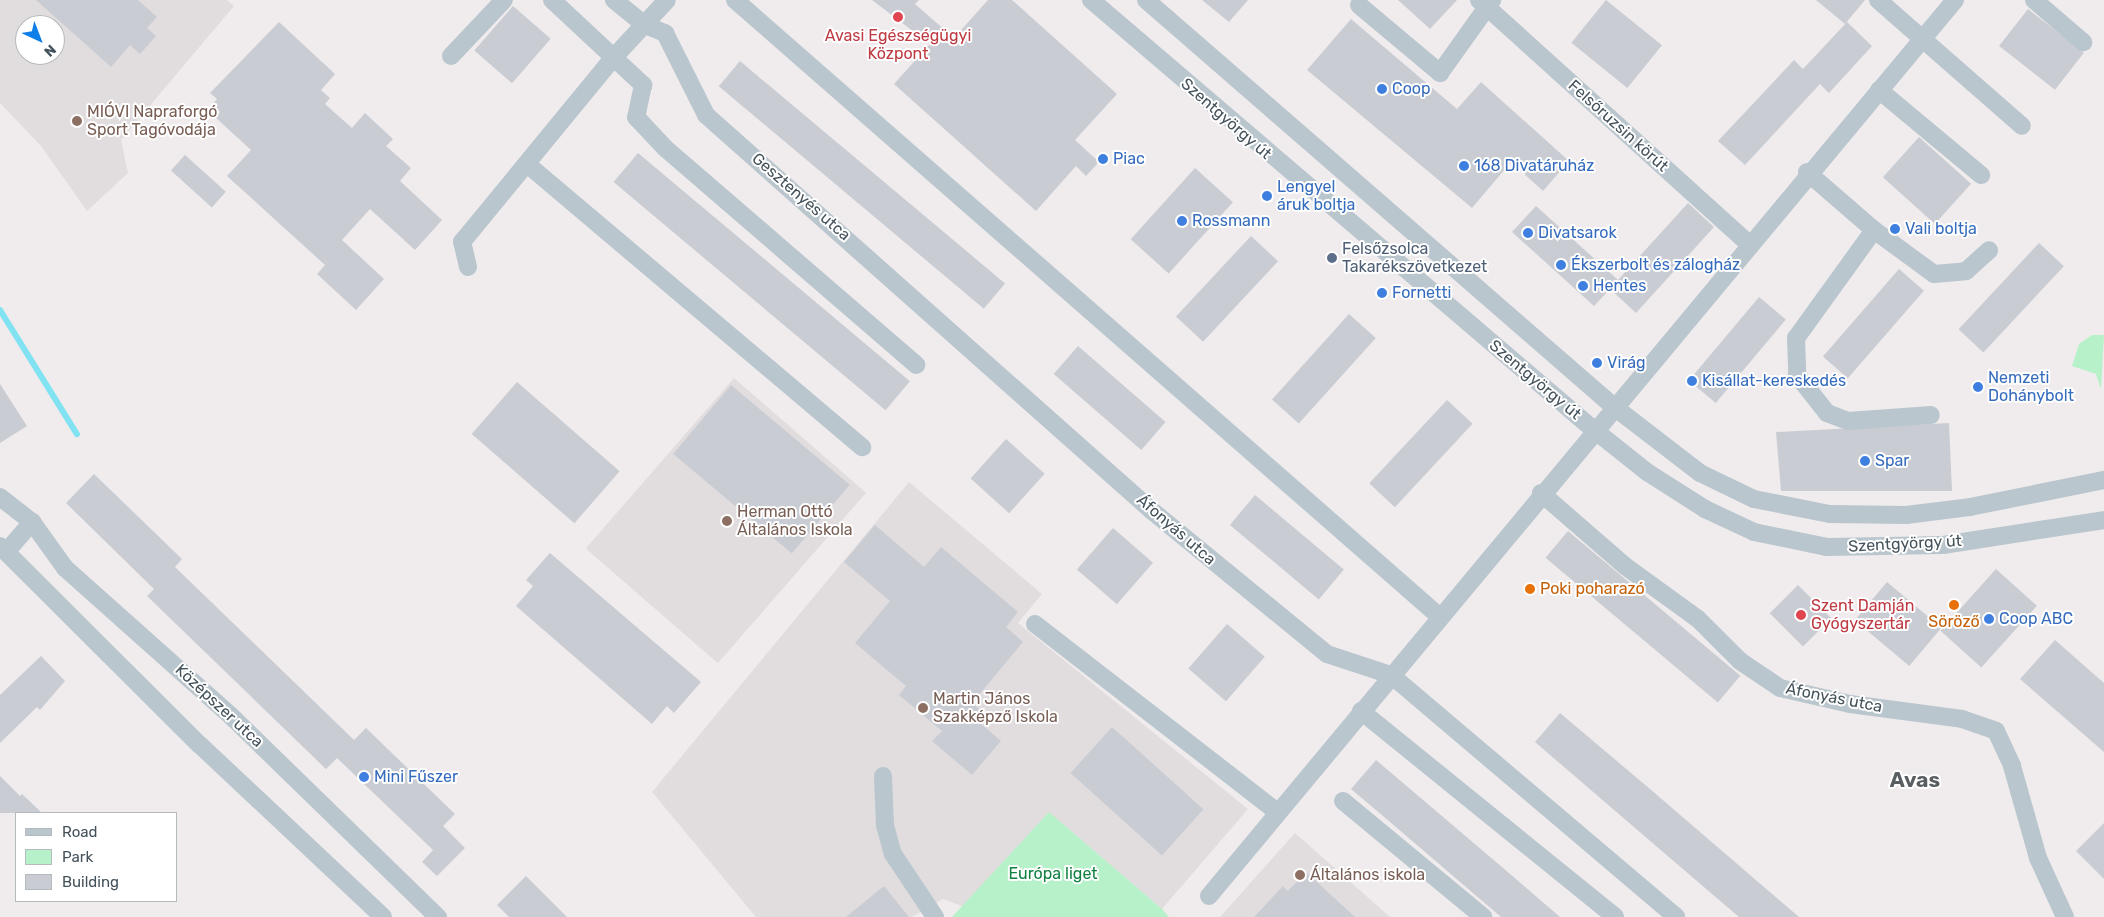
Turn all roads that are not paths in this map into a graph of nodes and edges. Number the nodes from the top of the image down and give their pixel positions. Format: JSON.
{"nodes":[{"id":1,"x":504,"y":0,"type":"edge"},
{"id":2,"x":552,"y":0,"type":"edge"},
{"id":3,"x":614,"y":0,"type":"edge"},
{"id":4,"x":667,"y":0,"type":"edge"},
{"id":5,"x":735,"y":0,"type":"edge"},
{"id":6,"x":1091,"y":0,"type":"edge"},
{"id":7,"x":1146,"y":0,"type":"edge"},
{"id":8,"x":1878,"y":0,"type":"edge"},
{"id":9,"x":1955,"y":0,"type":"edge"},
{"id":10,"x":2034,"y":0,"type":"edge"},
{"id":11,"x":1486,"y":2,"type":"edge"},
{"id":12,"x":1360,"y":4,"type":"dead end"},
{"id":13,"x":645,"y":25,"type":"junction"},
{"id":14,"x":1924,"y":39,"type":"junction"},
{"id":15,"x":2083,"y":42,"type":"dead end"},
{"id":16,"x":451,"y":56,"type":"dead end"},
{"id":17,"x":615,"y":56,"type":"junction"},
{"id":18,"x":1879,"y":90,"type":"junction"},
{"id":19,"x":2022,"y":126,"type":"dead end"},
{"id":20,"x":527,"y":164,"type":"junction"},
{"id":21,"x":1807,"y":172,"type":"junction"},
{"id":22,"x":1981,"y":175,"type":"dead end"},
{"id":23,"x":1874,"y":230,"type":"junction"},
{"id":24,"x":1750,"y":245,"type":"junction"},
{"id":25,"x":1989,"y":250,"type":"dead end"},
{"id":26,"x":468,"y":267,"type":"dead end"},
{"id":27,"x":981,"y":355,"type":"joint"},
{"id":28,"x":916,"y":365,"type":"dead end"},
{"id":29,"x":1613,"y":406,"type":"junction"},
{"id":30,"x":1931,"y":415,"type":"dead end"},
{"id":31,"x":1593,"y":429,"type":"junction"},
{"id":32,"x":862,"y":447,"type":"dead end"},
{"id":33,"x":2104,"y":480,"type":"edge"},
{"id":34,"x":1541,"y":493,"type":"junction"},
{"id":35,"x":0,"y":497,"type":"edge"},
{"id":36,"x":2104,"y":520,"type":"edge"},
{"id":37,"x":32,"y":522,"type":"junction"},
{"id":38,"x":2068,"y":526,"type":"junction"},
{"id":39,"x":2104,"y":532,"type":"edge"},
{"id":40,"x":3,"y":549,"type":"edge"},
{"id":41,"x":1439,"y":616,"type":"junction"},
{"id":42,"x":1035,"y":624,"type":"dead end"},
{"id":43,"x":1391,"y":674,"type":"junction"},
{"id":44,"x":1361,"y":711,"type":"junction"},
{"id":45,"x":883,"y":776,"type":"dead end"},
{"id":46,"x":1343,"y":801,"type":"dead end"},
{"id":47,"x":1278,"y":812,"type":"junction"},
{"id":48,"x":1209,"y":896,"type":"dead end"},
{"id":49,"x":383,"y":917,"type":"edge"},
{"id":50,"x":438,"y":917,"type":"edge"},
{"id":51,"x":935,"y":917,"type":"edge"},
{"id":52,"x":1483,"y":917,"type":"edge"},
{"id":53,"x":1614,"y":917,"type":"edge"},
{"id":54,"x":1676,"y":917,"type":"edge"},
{"id":55,"x":2065,"y":917,"type":"edge"}],
"edges":[{"from":1,"to":16,"type":"street"},
{"from":2,"to":17,"type":"street"},
{"from":3,"to":13,"type":"street","name":"Gesztenyés utca"},
{"from":4,"to":13,"type":"street"},
{"from":5,"to":41,"type":"street"},
{"from":6,"to":31,"type":"street","name":"Szentgyörgy út"},
{"from":7,"to":29,"type":"street","name":"Szentgyörgy út"},
{"from":8,"to":14,"type":"street"},
{"from":9,"to":14,"type":"street"},
{"from":10,"to":15,"type":"street"},
{"from":11,"to":12,"type":"street","name":"Felsőruzsin körút"},
{"from":11,"to":24,"type":"street","name":"Felsőruzsin körút"},
{"from":13,"to":17,"type":"street"},
{"from":13,"to":27,"type":"street","name":"Gesztenyés utca"},
{"from":14,"to":18,"type":"street"},
{"from":14,"to":19,"type":"street"},
{"from":17,"to":20,"type":"street"},
{"from":17,"to":28,"type":"street"},
{"from":18,"to":21,"type":"street"},
{"from":18,"to":22,"type":"street"},
{"from":20,"to":26,"type":"street"},
{"from":20,"to":32,"type":"street"},
{"from":21,"to":23,"type":"street"},
{"from":21,"to":24,"type":"street"},
{"from":23,"to":25,"type":"street"},
{"from":23,"to":30,"type":"street"},
{"from":24,"to":29,"type":"street"},
{"from":27,"to":43,"type":"street","name":"Áfonyás utca"},
{"from":29,"to":31,"type":"street"},
{"from":29,"to":33,"type":"street","name":"Szentgyörgy út"},
{"from":31,"to":34,"type":"street"},
{"from":31,"to":38,"type":"street","name":"Szentgyörgy út"},
{"from":34,"to":41,"type":"street"},
{"from":34,"to":55,"type":"street","name":"Áfonyás utca"},
{"from":35,"to":37,"type":"street","name":"Középszer utca"},
{"from":36,"to":38,"type":"street","name":"Szentgyörgy út"},
{"from":37,"to":40,"type":"street"},
{"from":37,"to":50,"type":"street","name":"Középszer utca"},
{"from":38,"to":39,"type":"street","name":"Szentgyörgy út"},
{"from":40,"to":49,"type":"street"},
{"from":41,"to":43,"type":"street"},
{"from":42,"to":47,"type":"street"},
{"from":43,"to":44,"type":"street"},
{"from":43,"to":54,"type":"street","name":"Áfonyás utca"},
{"from":44,"to":47,"type":"street"},
{"from":44,"to":53,"type":"street"},
{"from":45,"to":51,"type":"street"},
{"from":46,"to":52,"type":"street"},
{"from":47,"to":48,"type":"street"}]}
